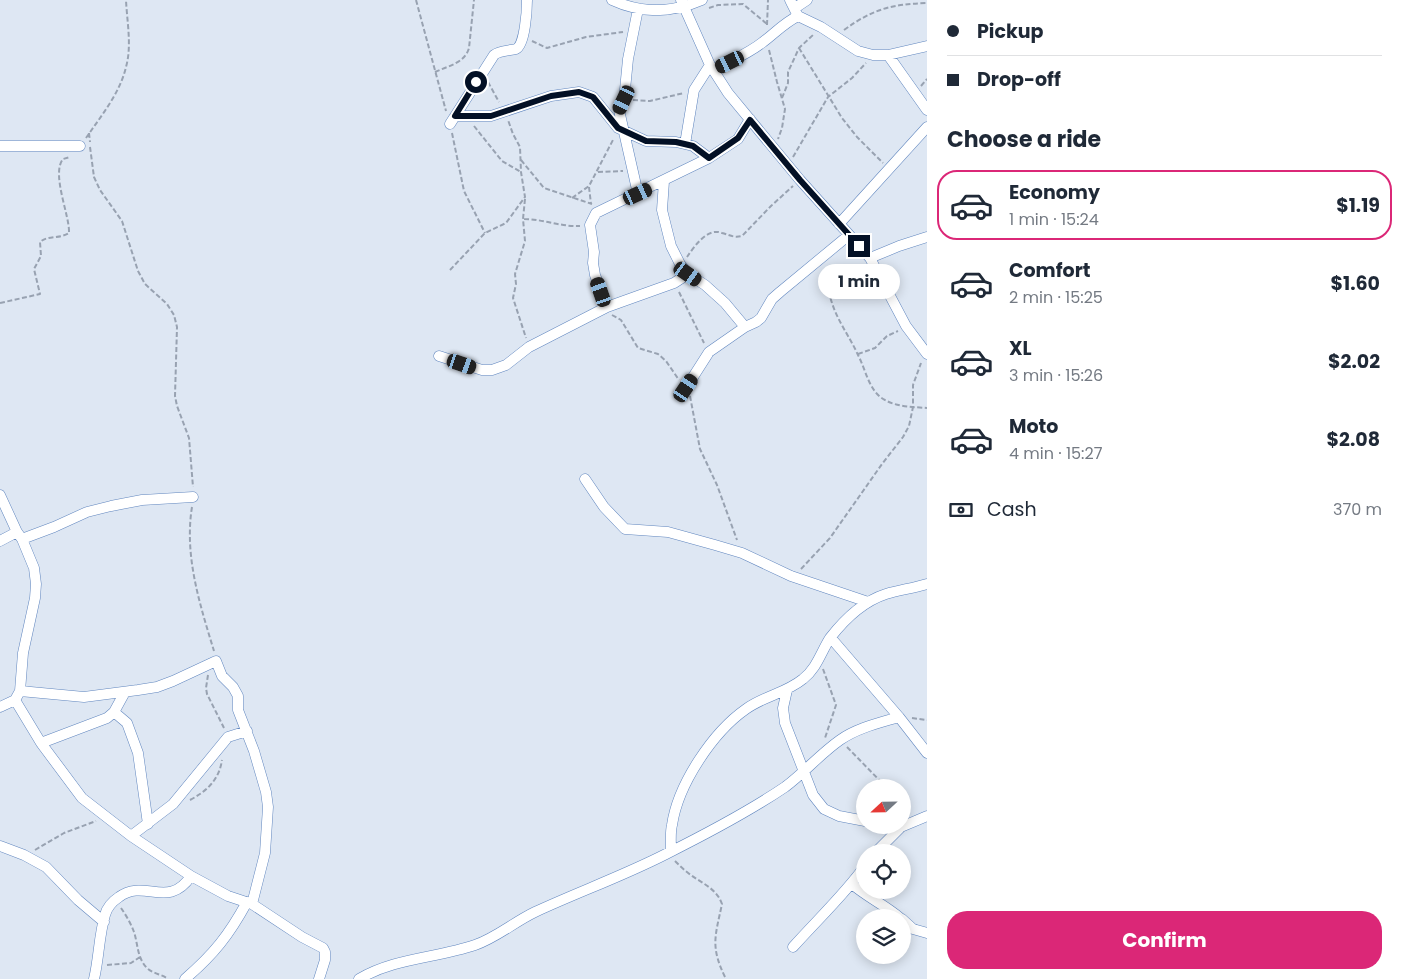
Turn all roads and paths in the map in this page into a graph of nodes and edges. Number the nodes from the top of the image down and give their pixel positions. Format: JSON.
{"nodes":[{"id":1,"x":126,"y":0,"type":"edge"},
{"id":2,"x":474,"y":0,"type":"edge"},
{"id":3,"x":527,"y":0,"type":"edge"},
{"id":4,"x":612,"y":0,"type":"edge"},
{"id":5,"x":768,"y":0,"type":"edge"},
{"id":6,"x":807,"y":0,"type":"edge"},
{"id":7,"x":927,"y":3,"type":"edge"},
{"id":8,"x":683,"y":4,"type":"edge"},
{"id":9,"x":704,"y":4,"type":"edge"},
{"id":10,"x":794,"y":8,"type":"edge"},
{"id":11,"x":638,"y":9,"type":"junction"},
{"id":12,"x":767,"y":24,"type":"junction"},
{"id":13,"x":821,"y":27,"type":"junction"},
{"id":14,"x":632,"y":30,"type":"junction"},
{"id":15,"x":523,"y":36,"type":"junction"},
{"id":16,"x":836,"y":36,"type":"junction"},
{"id":17,"x":765,"y":41,"type":"junction"},
{"id":18,"x":927,"y":46,"type":"edge"},
{"id":19,"x":800,"y":48,"type":"junction"},
{"id":20,"x":888,"y":55,"type":"junction"},
{"id":21,"x":873,"y":56,"type":"junction"},
{"id":22,"x":712,"y":67,"type":"junction"},
{"id":23,"x":434,"y":72,"type":"dead end"},
{"id":24,"x":483,"y":74,"type":"junction"},
{"id":25,"x":694,"y":90,"type":"junction"},
{"id":26,"x":828,"y":97,"type":"junction"},
{"id":27,"x":782,"y":98,"type":"junction"},
{"id":28,"x":624,"y":100,"type":"junction"},
{"id":29,"x":927,"y":110,"type":"edge"},
{"id":30,"x":505,"y":112,"type":"junction"},
{"id":31,"x":466,"y":116,"type":"junction"},
{"id":32,"x":750,"y":120,"type":"junction"},
{"id":33,"x":927,"y":127,"type":"edge"},
{"id":34,"x":621,"y":129,"type":"junction"},
{"id":35,"x":89,"y":133,"type":"junction"},
{"id":36,"x":685,"y":144,"type":"junction"},
{"id":37,"x":0,"y":146,"type":"edge"},
{"id":38,"x":80,"y":146,"type":"junction"},
{"id":39,"x":774,"y":148,"type":"junction"},
{"id":40,"x":709,"y":158,"type":"junction"},
{"id":41,"x":520,"y":159,"type":"junction"},
{"id":42,"x":788,"y":166,"type":"junction"},
{"id":43,"x":889,"y":170,"type":"junction"},
{"id":44,"x":633,"y":171,"type":"junction"},
{"id":45,"x":521,"y":172,"type":"junction"},
{"id":46,"x":597,"y":172,"type":"junction"},
{"id":47,"x":800,"y":180,"type":"junction"},
{"id":48,"x":664,"y":181,"type":"junction"},
{"id":49,"x":589,"y":186,"type":"junction"},
{"id":50,"x":638,"y":194,"type":"junction"},
{"id":51,"x":525,"y":197,"type":"junction"},
{"id":52,"x":572,"y":198,"type":"junction"},
{"id":53,"x":591,"y":204,"type":"junction"},
{"id":54,"x":606,"y":208,"type":"junction"},
{"id":55,"x":523,"y":219,"type":"junction"},
{"id":56,"x":839,"y":224,"type":"junction"},
{"id":57,"x":590,"y":225,"type":"junction"},
{"id":58,"x":849,"y":235,"type":"junction"},
{"id":59,"x":927,"y":237,"type":"edge"},
{"id":60,"x":870,"y":258,"type":"junction"},
{"id":61,"x":820,"y":261,"type":"junction"},
{"id":62,"x":680,"y":264,"type":"junction"},
{"id":63,"x":450,"y":270,"type":"dead end"},
{"id":64,"x":688,"y":274,"type":"junction"},
{"id":65,"x":674,"y":283,"type":"junction"},
{"id":66,"x":0,"y":303,"type":"edge"},
{"id":67,"x":607,"y":307,"type":"junction"},
{"id":68,"x":906,"y":326,"type":"junction"},
{"id":69,"x":745,"y":327,"type":"junction"},
{"id":70,"x":529,"y":347,"type":"junction"},
{"id":71,"x":709,"y":352,"type":"junction"},
{"id":72,"x":926,"y":352,"type":"edge"},
{"id":73,"x":858,"y":354,"type":"junction"},
{"id":74,"x":439,"y":356,"type":"dead end"},
{"id":75,"x":686,"y":388,"type":"junction"},
{"id":76,"x":913,"y":406,"type":"junction"},
{"id":77,"x":927,"y":408,"type":"edge"},
{"id":78,"x":586,"y":479,"type":"dead end"},
{"id":79,"x":0,"y":495,"type":"edge"},
{"id":80,"x":193,"y":497,"type":"junction"},
{"id":81,"x":19,"y":535,"type":"junction"},
{"id":82,"x":0,"y":541,"type":"edge"},
{"id":83,"x":742,"y":553,"type":"junction"},
{"id":84,"x":791,"y":576,"type":"junction"},
{"id":85,"x":927,"y":584,"type":"edge"},
{"id":86,"x":868,"y":602,"type":"junction"},
{"id":87,"x":831,"y":638,"type":"junction"},
{"id":88,"x":819,"y":658,"type":"junction"},
{"id":89,"x":212,"y":663,"type":"junction"},
{"id":90,"x":786,"y":690,"type":"junction"},
{"id":91,"x":125,"y":692,"type":"junction"},
{"id":92,"x":18,"y":695,"type":"junction"},
{"id":93,"x":0,"y":707,"type":"edge"},
{"id":94,"x":114,"y":712,"type":"junction"},
{"id":95,"x":899,"y":717,"type":"junction"},
{"id":96,"x":247,"y":731,"type":"junction"},
{"id":97,"x":226,"y":740,"type":"junction"},
{"id":98,"x":840,"y":740,"type":"junction"},
{"id":99,"x":41,"y":743,"type":"junction"},
{"id":100,"x":824,"y":753,"type":"junction"},
{"id":101,"x":927,"y":754,"type":"edge"},
{"id":102,"x":805,"y":771,"type":"junction"},
{"id":103,"x":878,"y":779,"type":"edge"},
{"id":104,"x":173,"y":804,"type":"junction"},
{"id":105,"x":927,"y":816,"type":"edge"},
{"id":106,"x":106,"y":818,"type":"junction"},
{"id":107,"x":856,"y":819,"type":"edge"},
{"id":108,"x":911,"y":823,"type":"edge"},
{"id":109,"x":148,"y":824,"type":"junction"},
{"id":110,"x":894,"y":834,"type":"edge"},
{"id":111,"x":131,"y":836,"type":"junction"},
{"id":112,"x":884,"y":844,"type":"edge"},
{"id":113,"x":0,"y":846,"type":"edge"},
{"id":114,"x":669,"y":852,"type":"junction"},
{"id":115,"x":24,"y":855,"type":"junction"},
{"id":116,"x":191,"y":876,"type":"junction"},
{"id":117,"x":856,"y":878,"type":"edge"},
{"id":118,"x":852,"y":884,"type":"junction"},
{"id":119,"x":115,"y":899,"type":"junction"},
{"id":120,"x":249,"y":903,"type":"junction"},
{"id":121,"x":890,"y":909,"type":"edge"},
{"id":122,"x":104,"y":922,"type":"junction"},
{"id":123,"x":911,"y":926,"type":"edge"},
{"id":124,"x":927,"y":933,"type":"edge"},
{"id":125,"x":793,"y":947,"type":"dead end"},
{"id":126,"x":140,"y":957,"type":"junction"},
{"id":127,"x":97,"y":965,"type":"junction"},
{"id":128,"x":94,"y":979,"type":"edge"},
{"id":129,"x":168,"y":979,"type":"edge"},
{"id":130,"x":185,"y":979,"type":"edge"},
{"id":131,"x":319,"y":979,"type":"edge"},
{"id":132,"x":359,"y":979,"type":"edge"},
{"id":133,"x":726,"y":979,"type":"edge"}],
"edges":[{"from":1,"to":35,"type":"path"},
{"from":2,"to":23,"type":"path"},
{"from":3,"to":15,"type":"street"},
{"from":4,"to":11,"type":"street"},
{"from":5,"to":12,"type":"path"},
{"from":6,"to":10,"type":"street"},
{"from":7,"to":16,"type":"path"},
{"from":8,"to":9,"type":"street"},
{"from":8,"to":11,"type":"street"},
{"from":8,"to":22,"type":"street"},
{"from":9,"to":12,"type":"path"},
{"from":10,"to":13,"type":"street"},
{"from":10,"to":17,"type":"street"},
{"from":11,"to":14,"type":"street"},
{"from":12,"to":17,"type":"path"},
{"from":13,"to":16,"type":"street"},
{"from":13,"to":19,"type":"path"},
{"from":14,"to":15,"type":"path"},
{"from":14,"to":28,"type":"street"},
{"from":15,"to":24,"type":"street"},
{"from":16,"to":21,"type":"street"},
{"from":17,"to":22,"type":"street"},
{"from":17,"to":27,"type":"path"},
{"from":18,"to":20,"type":"street"},
{"from":19,"to":26,"type":"path"},
{"from":19,"to":27,"type":"path"},
{"from":20,"to":21,"type":"street"},
{"from":20,"to":29,"type":"street"},
{"from":21,"to":26,"type":"path"},
{"from":22,"to":25,"type":"street"},
{"from":22,"to":32,"type":"street"},
{"from":24,"to":30,"type":"path"},
{"from":24,"to":31,"type":"street"},
{"from":25,"to":28,"type":"path"},
{"from":25,"to":36,"type":"street"},
{"from":26,"to":42,"type":"path"},
{"from":26,"to":43,"type":"path"},
{"from":27,"to":39,"type":"path"},
{"from":28,"to":34,"type":"street"},
{"from":30,"to":31,"type":"street"},
{"from":30,"to":34,"type":"street"},
{"from":30,"to":41,"type":"path"},
{"from":31,"to":45,"type":"path"},
{"from":32,"to":39,"type":"street"},
{"from":32,"to":40,"type":"street"},
{"from":33,"to":43,"type":"street"},
{"from":34,"to":36,"type":"street"},
{"from":34,"to":44,"type":"street"},
{"from":34,"to":46,"type":"path"},
{"from":35,"to":38,"type":"path"},
{"from":35,"to":80,"type":"path"},
{"from":36,"to":40,"type":"street"},
{"from":37,"to":38,"type":"street"},
{"from":38,"to":66,"type":"path"},
{"from":39,"to":42,"type":"street"},
{"from":40,"to":48,"type":"street"},
{"from":41,"to":45,"type":"path"},
{"from":41,"to":52,"type":"path"},
{"from":42,"to":47,"type":"street"},
{"from":43,"to":56,"type":"street"},
{"from":44,"to":46,"type":"path"},
{"from":44,"to":50,"type":"street"},
{"from":45,"to":51,"type":"path"},
{"from":46,"to":49,"type":"path"},
{"from":47,"to":56,"type":"street"},
{"from":47,"to":62,"type":"path"},
{"from":48,"to":50,"type":"street"},
{"from":48,"to":62,"type":"street"},
{"from":49,"to":52,"type":"path"},
{"from":49,"to":53,"type":"path"},
{"from":50,"to":54,"type":"street"},
{"from":51,"to":55,"type":"path"},
{"from":51,"to":63,"type":"path"},
{"from":52,"to":53,"type":"path"},
{"from":53,"to":54,"type":"path"},
{"from":54,"to":57,"type":"street"},
{"from":55,"to":57,"type":"path"},
{"from":55,"to":70,"type":"path"},
{"from":56,"to":58,"type":"street"},
{"from":57,"to":67,"type":"street"},
{"from":58,"to":60,"type":"street"},
{"from":58,"to":61,"type":"street"},
{"from":59,"to":60,"type":"street"},
{"from":60,"to":68,"type":"street"},
{"from":61,"to":69,"type":"street"},
{"from":61,"to":73,"type":"path"},
{"from":62,"to":64,"type":"street"},
{"from":64,"to":65,"type":"street"},
{"from":64,"to":69,"type":"street"},
{"from":65,"to":67,"type":"street"},
{"from":65,"to":71,"type":"path"},
{"from":67,"to":70,"type":"street"},
{"from":67,"to":75,"type":"path"},
{"from":68,"to":72,"type":"street"},
{"from":68,"to":73,"type":"path"},
{"from":69,"to":71,"type":"street"},
{"from":70,"to":74,"type":"street"},
{"from":71,"to":75,"type":"street"},
{"from":72,"to":76,"type":"path"},
{"from":73,"to":76,"type":"path"},
{"from":75,"to":83,"type":"path"},
{"from":76,"to":77,"type":"path"},
{"from":76,"to":84,"type":"path"},
{"from":78,"to":83,"type":"street"},
{"from":79,"to":81,"type":"street"},
{"from":80,"to":81,"type":"street"},
{"from":80,"to":89,"type":"path"},
{"from":81,"to":82,"type":"street"},
{"from":81,"to":92,"type":"street"},
{"from":83,"to":84,"type":"street"},
{"from":84,"to":86,"type":"street"},
{"from":85,"to":86,"type":"street"},
{"from":86,"to":87,"type":"street"},
{"from":87,"to":88,"type":"street"},
{"from":87,"to":95,"type":"street"},
{"from":88,"to":90,"type":"street"},
{"from":88,"to":100,"type":"path"},
{"from":89,"to":91,"type":"street"},
{"from":89,"to":96,"type":"street"},
{"from":89,"to":97,"type":"path"},
{"from":90,"to":102,"type":"street"},
{"from":90,"to":114,"type":"street"},
{"from":91,"to":92,"type":"street"},
{"from":91,"to":94,"type":"street"},
{"from":92,"to":93,"type":"street"},
{"from":92,"to":99,"type":"street"},
{"from":94,"to":99,"type":"street"},
{"from":94,"to":109,"type":"street"},
{"from":95,"to":98,"type":"street"},
{"from":95,"to":101,"type":"street"},
{"from":96,"to":97,"type":"street"},
{"from":96,"to":120,"type":"street"},
{"from":97,"to":104,"type":"street"},
{"from":97,"to":104,"type":"path"},
{"from":98,"to":100,"type":"street"},
{"from":98,"to":103,"type":"path"},
{"from":99,"to":106,"type":"street"},
{"from":100,"to":102,"type":"street"},
{"from":102,"to":107,"type":"street"},
{"from":102,"to":114,"type":"street"},
{"from":104,"to":109,"type":"street"},
{"from":105,"to":108,"type":"street"},
{"from":106,"to":111,"type":"street"},
{"from":106,"to":115,"type":"path"},
{"from":109,"to":111,"type":"street"},
{"from":110,"to":112,"type":"street"},
{"from":111,"to":116,"type":"street"},
{"from":113,"to":115,"type":"street"},
{"from":114,"to":132,"type":"street"},
{"from":114,"to":133,"type":"path"},
{"from":115,"to":122,"type":"street"},
{"from":116,"to":119,"type":"street"},
{"from":116,"to":120,"type":"street"},
{"from":117,"to":118,"type":"street"},
{"from":118,"to":121,"type":"street"},
{"from":118,"to":125,"type":"street"},
{"from":119,"to":122,"type":"street"},
{"from":119,"to":126,"type":"path"},
{"from":120,"to":130,"type":"street"},
{"from":120,"to":131,"type":"street"},
{"from":122,"to":127,"type":"street"},
{"from":123,"to":124,"type":"street"},
{"from":126,"to":127,"type":"path"},
{"from":126,"to":129,"type":"path"},
{"from":127,"to":128,"type":"street"}]}
